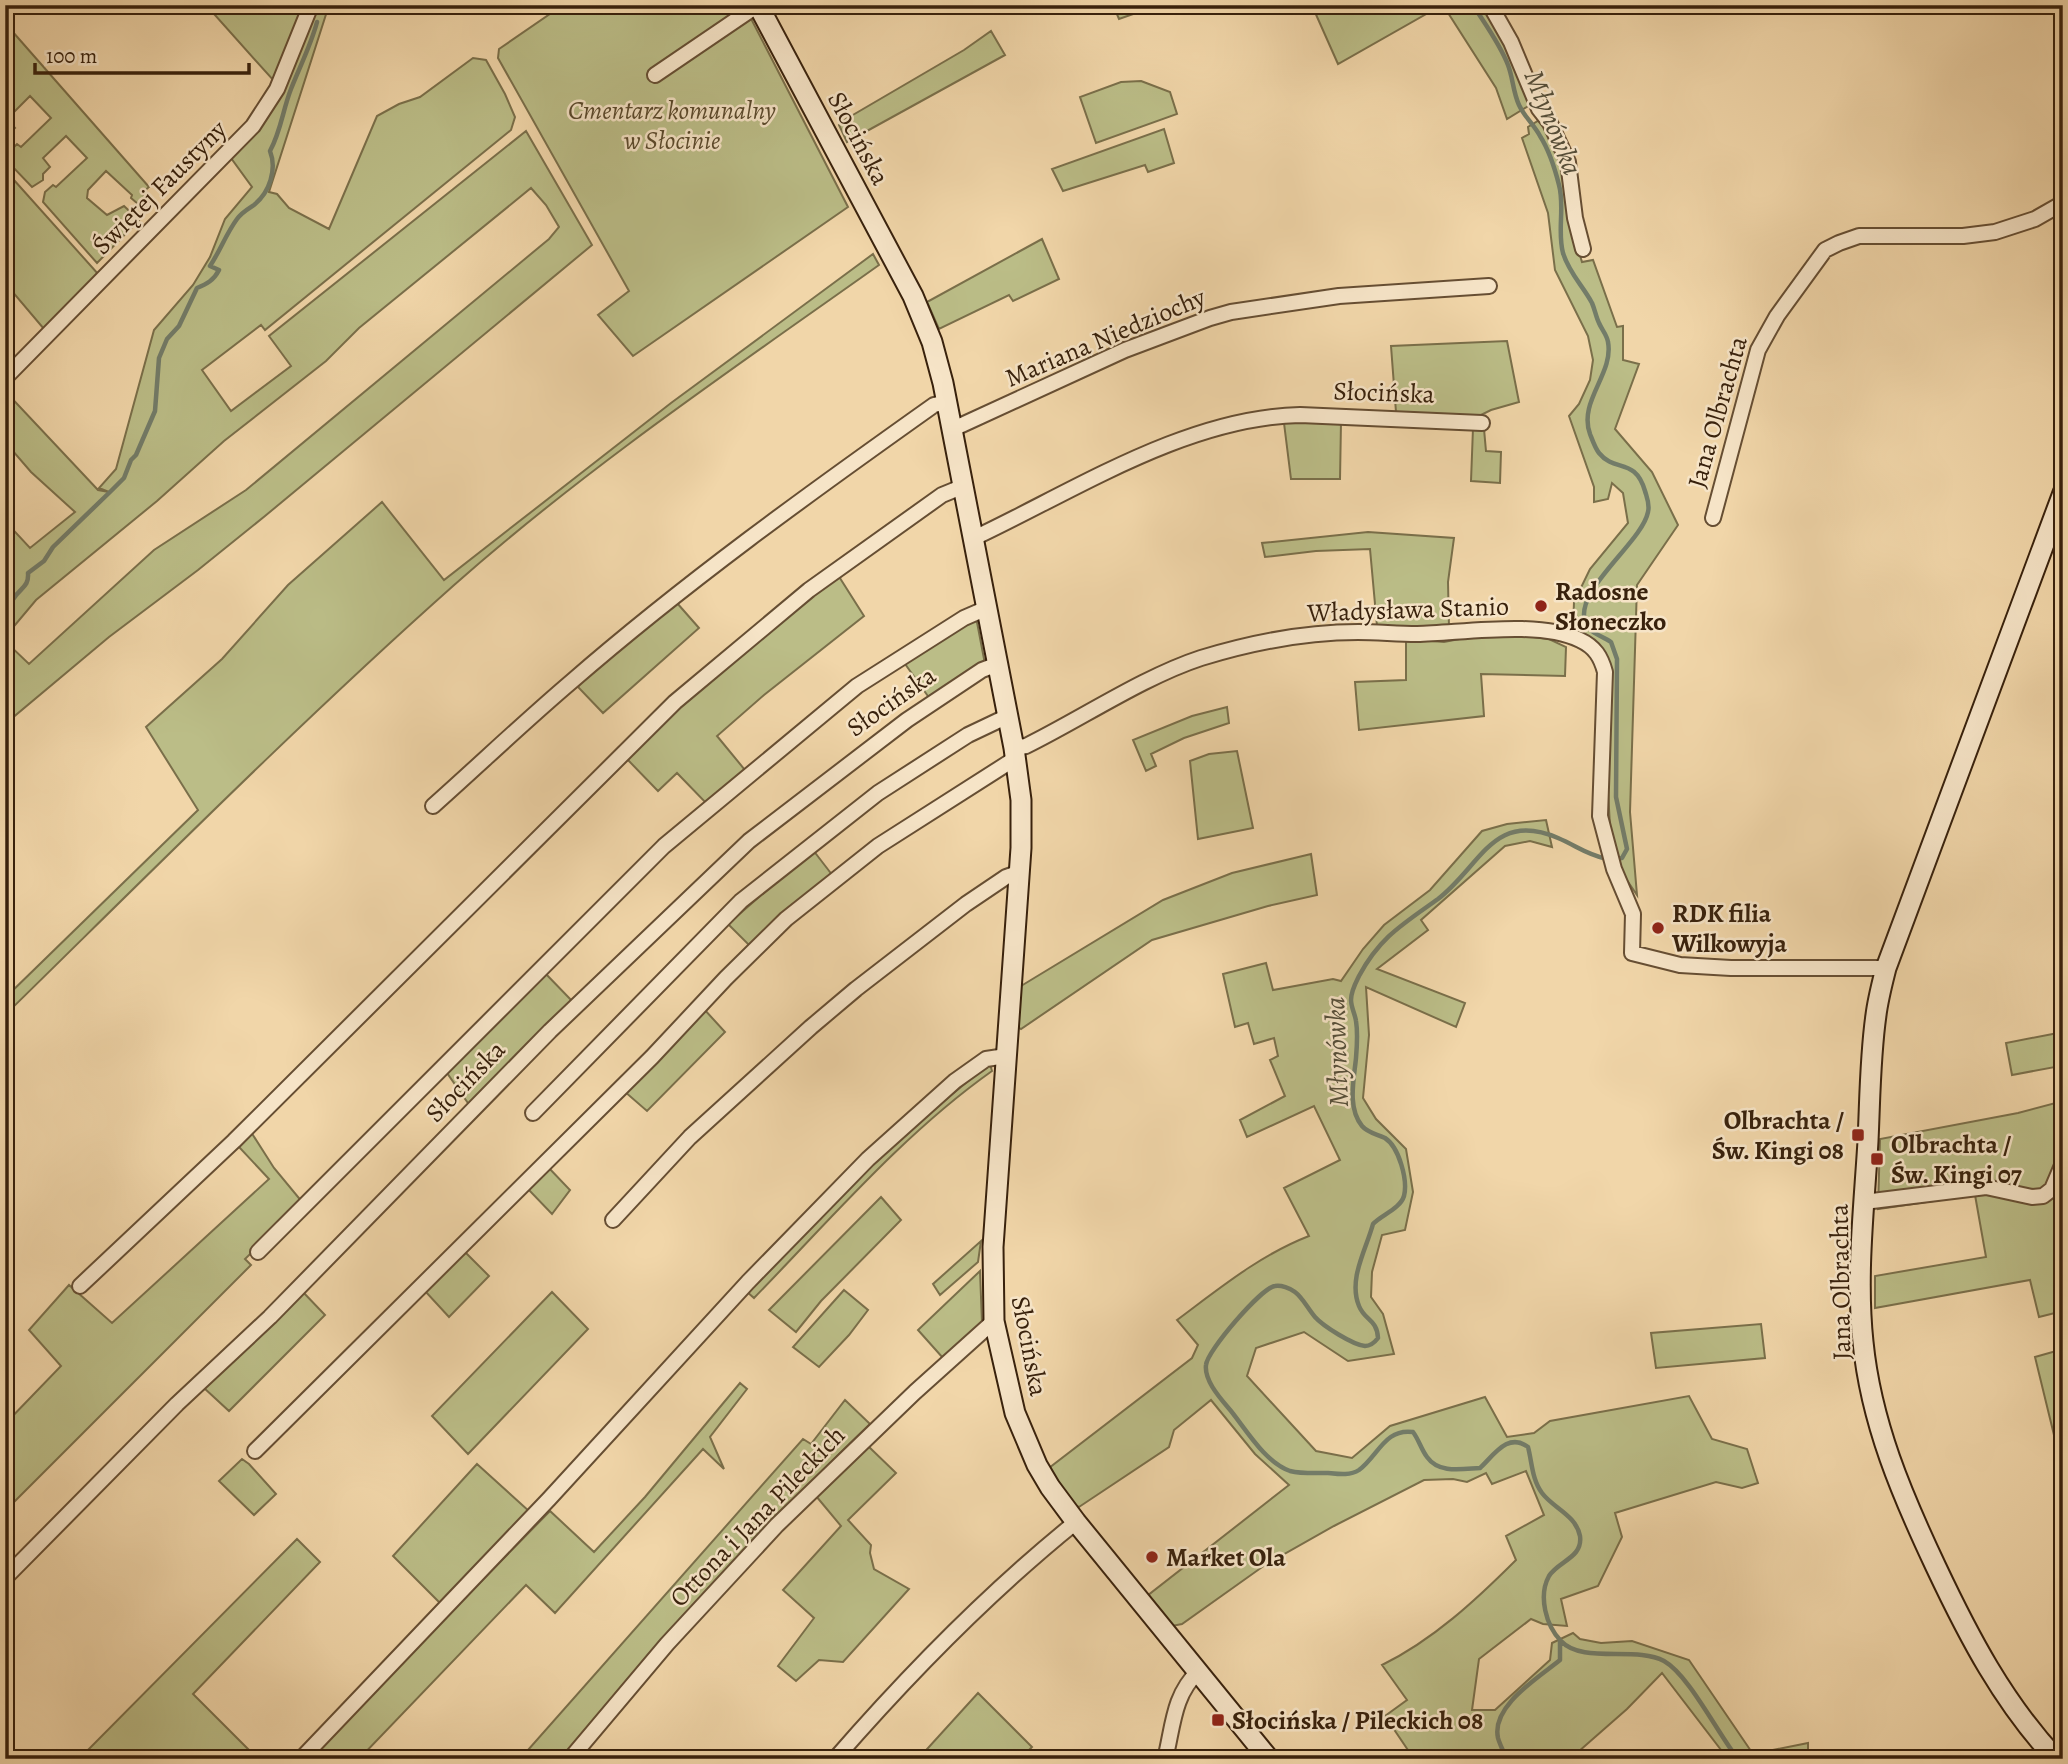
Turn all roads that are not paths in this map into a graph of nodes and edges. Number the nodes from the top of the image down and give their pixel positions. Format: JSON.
{"nodes":[{"id":1,"x":311,"y":5,"type":"edge"},
{"id":2,"x":758,"y":5,"type":"edge"},
{"id":3,"x":1490,"y":5,"type":"edge"},
{"id":4,"x":655,"y":75,"type":"dead end"},
{"id":5,"x":2063,"y":203,"type":"edge"},
{"id":6,"x":1583,"y":249,"type":"dead end"},
{"id":7,"x":1489,"y":286,"type":"dead end"},
{"id":8,"x":5,"y":378,"type":"edge"},
{"id":9,"x":947,"y":402,"type":"junction"},
{"id":10,"x":1482,"y":423,"type":"dead end"},
{"id":11,"x":953,"y":429,"type":"junction"},
{"id":12,"x":964,"y":486,"type":"junction"},
{"id":13,"x":2063,"y":493,"type":"edge"},
{"id":14,"x":1713,"y":518,"type":"dead end"},
{"id":15,"x":974,"y":538,"type":"junction"},
{"id":16,"x":987,"y":608,"type":"junction"},
{"id":17,"x":998,"y":664,"type":"junction"},
{"id":18,"x":1008,"y":716,"type":"junction"},
{"id":19,"x":1015,"y":753,"type":"junction"},
{"id":20,"x":433,"y":806,"type":"dead end"},
{"id":21,"x":1020,"y":872,"type":"junction"},
{"id":22,"x":1885,"y":968,"type":"junction"},
{"id":23,"x":1006,"y":1056,"type":"junction"},
{"id":24,"x":533,"y":1113,"type":"dead end"},
{"id":25,"x":2063,"y":1163,"type":"edge"},
{"id":26,"x":1864,"y":1202,"type":"junction"},
{"id":27,"x":613,"y":1220,"type":"dead end"},
{"id":28,"x":258,"y":1252,"type":"dead end"},
{"id":29,"x":80,"y":1286,"type":"dead end"},
{"id":30,"x":994,"y":1321,"type":"junction"},
{"id":31,"x":255,"y":1451,"type":"dead end"},
{"id":32,"x":1076,"y":1522,"type":"junction"},
{"id":33,"x":5,"y":1578,"type":"edge"},
{"id":34,"x":1198,"y":1672,"type":"junction"},
{"id":35,"x":301,"y":1759,"type":"edge"},
{"id":36,"x":570,"y":1759,"type":"edge"},
{"id":37,"x":835,"y":1759,"type":"edge"},
{"id":38,"x":1165,"y":1759,"type":"edge"},
{"id":39,"x":1269,"y":1759,"type":"edge"},
{"id":40,"x":2056,"y":1759,"type":"edge"}],
"edges":[{"from":1,"to":8,"type":"street","name":"Świętej Faustyny"},
{"from":2,"to":4,"type":"street"},
{"from":2,"to":9,"type":"street","name":"Słocińska"},
{"from":3,"to":6,"type":"street"},
{"from":5,"to":14,"type":"street","name":"Jana Olbrachta"},
{"from":7,"to":11,"type":"street","name":"Mariana Niedziochy"},
{"from":9,"to":11,"type":"street","name":"Słocińska"},
{"from":9,"to":20,"type":"street"},
{"from":10,"to":15,"type":"street","name":"Słocińska"},
{"from":11,"to":12,"type":"street","name":"Słocińska"},
{"from":12,"to":15,"type":"street","name":"Słocińska"},
{"from":12,"to":29,"type":"street"},
{"from":13,"to":22,"type":"street","name":"Jana Olbrachta"},
{"from":15,"to":16,"type":"street","name":"Słocińska"},
{"from":16,"to":17,"type":"street","name":"Słocińska"},
{"from":16,"to":28,"type":"street"},
{"from":17,"to":18,"type":"street","name":"Słocińska"},
{"from":17,"to":33,"type":"street","name":"Słocińska"},
{"from":18,"to":19,"type":"street","name":"Słocińska"},
{"from":18,"to":24,"type":"street"},
{"from":19,"to":21,"type":"street","name":"Słocińska"},
{"from":19,"to":22,"type":"street","name":"Władysława Stanio"},
{"from":19,"to":31,"type":"street","name":"Władysława Stanio"},
{"from":21,"to":23,"type":"street","name":"Słocińska"},
{"from":21,"to":27,"type":"street"},
{"from":22,"to":26,"type":"street","name":"Jana Olbrachta"},
{"from":23,"to":30,"type":"street","name":"Słocińska"},
{"from":23,"to":35,"type":"street"},
{"from":25,"to":26,"type":"street"},
{"from":26,"to":40,"type":"street","name":"Jana Olbrachta"},
{"from":30,"to":32,"type":"street","name":"Słocińska"},
{"from":30,"to":36,"type":"street","name":"Ottona i Jana Pileckich"},
{"from":32,"to":34,"type":"street","name":"Słocińska"},
{"from":32,"to":37,"type":"street"},
{"from":34,"to":38,"type":"street"},
{"from":34,"to":39,"type":"street","name":"Słocińska"}]}
